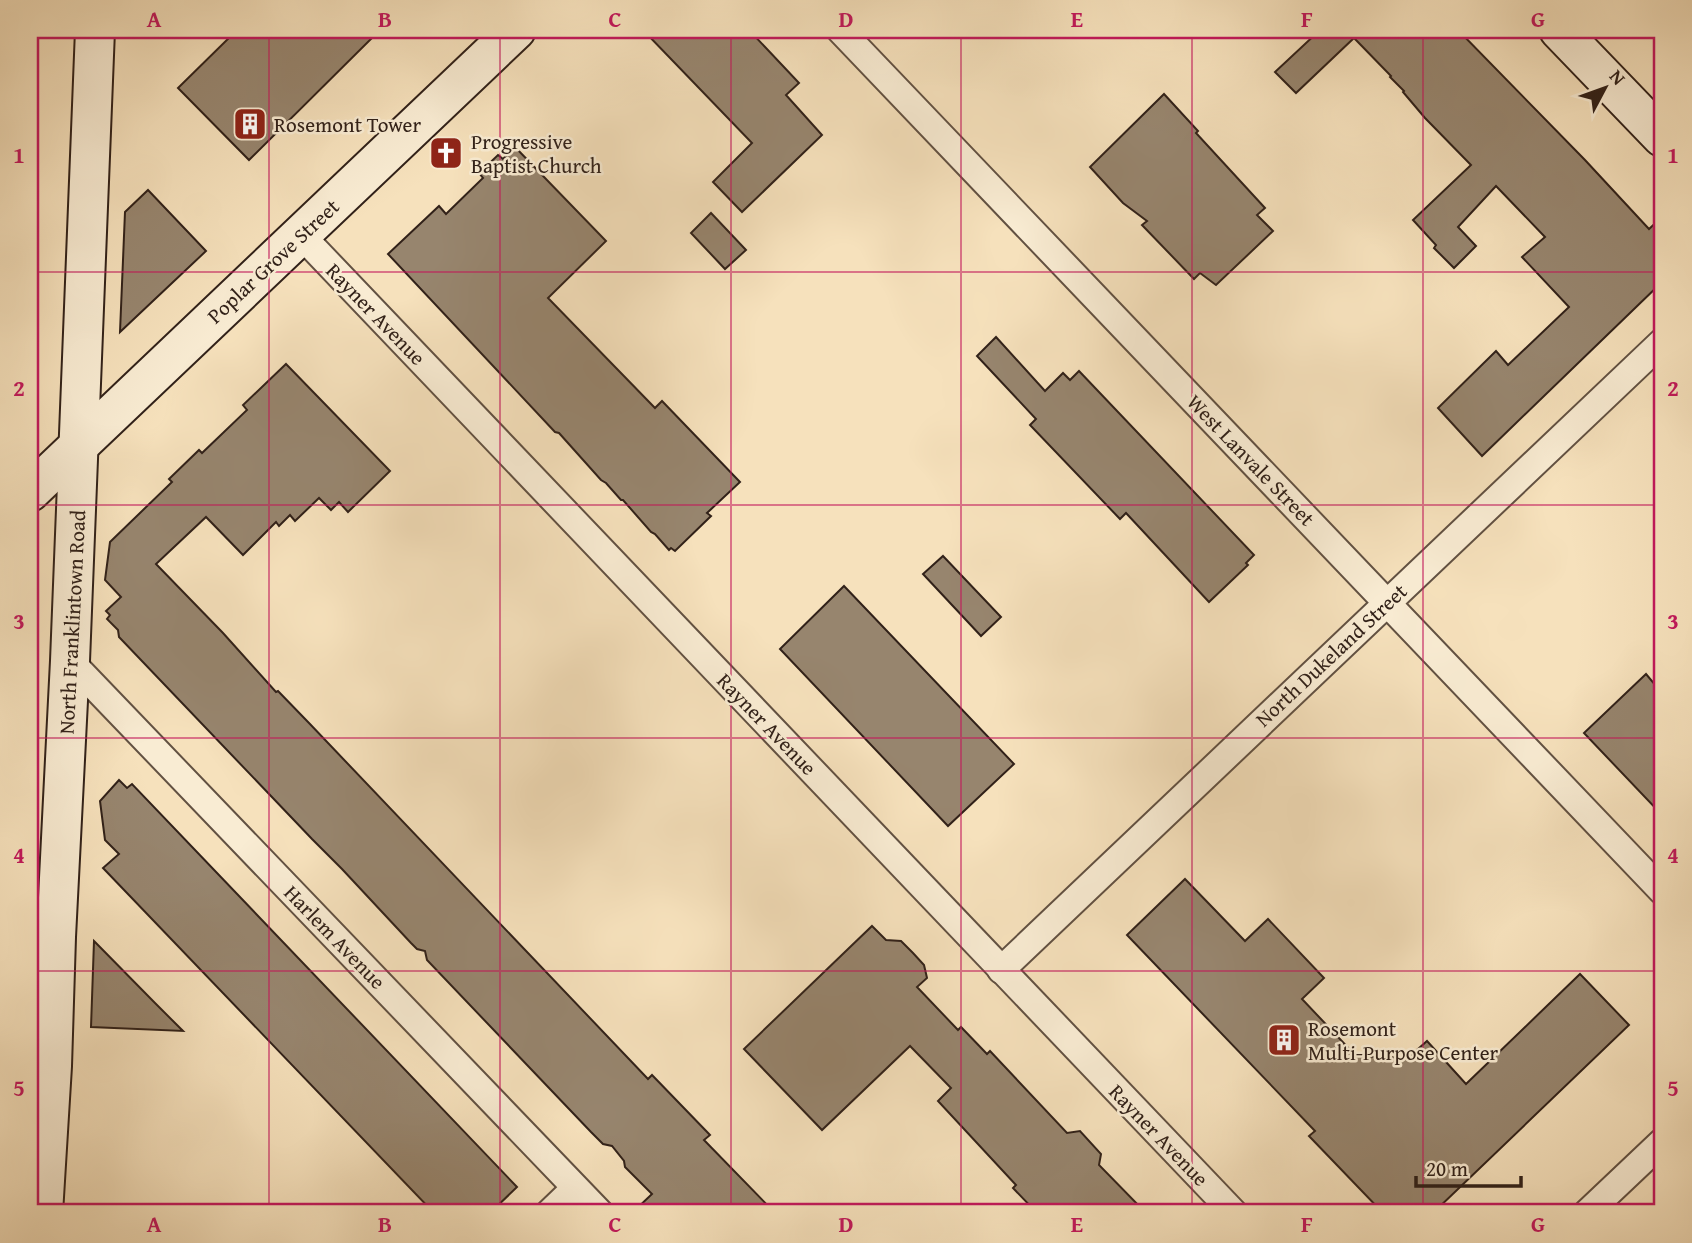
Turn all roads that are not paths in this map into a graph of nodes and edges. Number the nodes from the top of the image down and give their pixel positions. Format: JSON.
{"nodes":[{"id":1,"x":95,"y":30,"type":"edge"},
{"id":2,"x":516,"y":30,"type":"edge"},
{"id":3,"x":840,"y":30,"type":"edge"},
{"id":4,"x":1559,"y":30,"type":"edge"},
{"id":5,"x":1662,"y":137,"type":"edge"},
{"id":6,"x":301,"y":235,"type":"junction"},
{"id":7,"x":1662,"y":342,"type":"edge"},
{"id":8,"x":80,"y":444,"type":"junction"},
{"id":9,"x":30,"y":492,"type":"edge"},
{"id":10,"x":1387,"y":602,"type":"junction"},
{"id":11,"x":70,"y":661,"type":"junction"},
{"id":12,"x":1662,"y":891,"type":"edge"},
{"id":13,"x":1001,"y":970,"type":"junction"},
{"id":14,"x":1662,"y":1143,"type":"edge"},
{"id":15,"x":575,"y":1188,"type":"junction"},
{"id":16,"x":43,"y":1213,"type":"edge"},
{"id":17,"x":549,"y":1213,"type":"edge"},
{"id":18,"x":600,"y":1213,"type":"edge"},
{"id":19,"x":1234,"y":1213,"type":"edge"},
{"id":20,"x":1587,"y":1213,"type":"edge"}],
"edges":[{"from":1,"to":8,"type":"main road","name":"North Franklintown Road"},
{"from":2,"to":6,"type":"main road","name":"Poplar Grove Street"},
{"from":3,"to":10,"type":"street","name":"West Lanvale Street"},
{"from":4,"to":5,"type":"main road"},
{"from":6,"to":8,"type":"main road","name":"Poplar Grove Street"},
{"from":6,"to":13,"type":"street","name":"Rayner Avenue"},
{"from":7,"to":10,"type":"street","name":"North Dukeland Street"},
{"from":8,"to":9,"type":"main road","name":"Poplar Grove Street"},
{"from":8,"to":11,"type":"main road","name":"North Franklintown Road"},
{"from":10,"to":12,"type":"street","name":"West Lanvale Street"},
{"from":10,"to":13,"type":"street","name":"North Dukeland Street"},
{"from":11,"to":15,"type":"street","name":"Harlem Avenue"},
{"from":11,"to":16,"type":"main road","name":"North Franklintown Road"},
{"from":13,"to":19,"type":"street","name":"Rayner Avenue"},
{"from":14,"to":20,"type":"street"},
{"from":15,"to":17,"type":"street"},
{"from":15,"to":18,"type":"street","name":"Harlem Avenue"}]}
